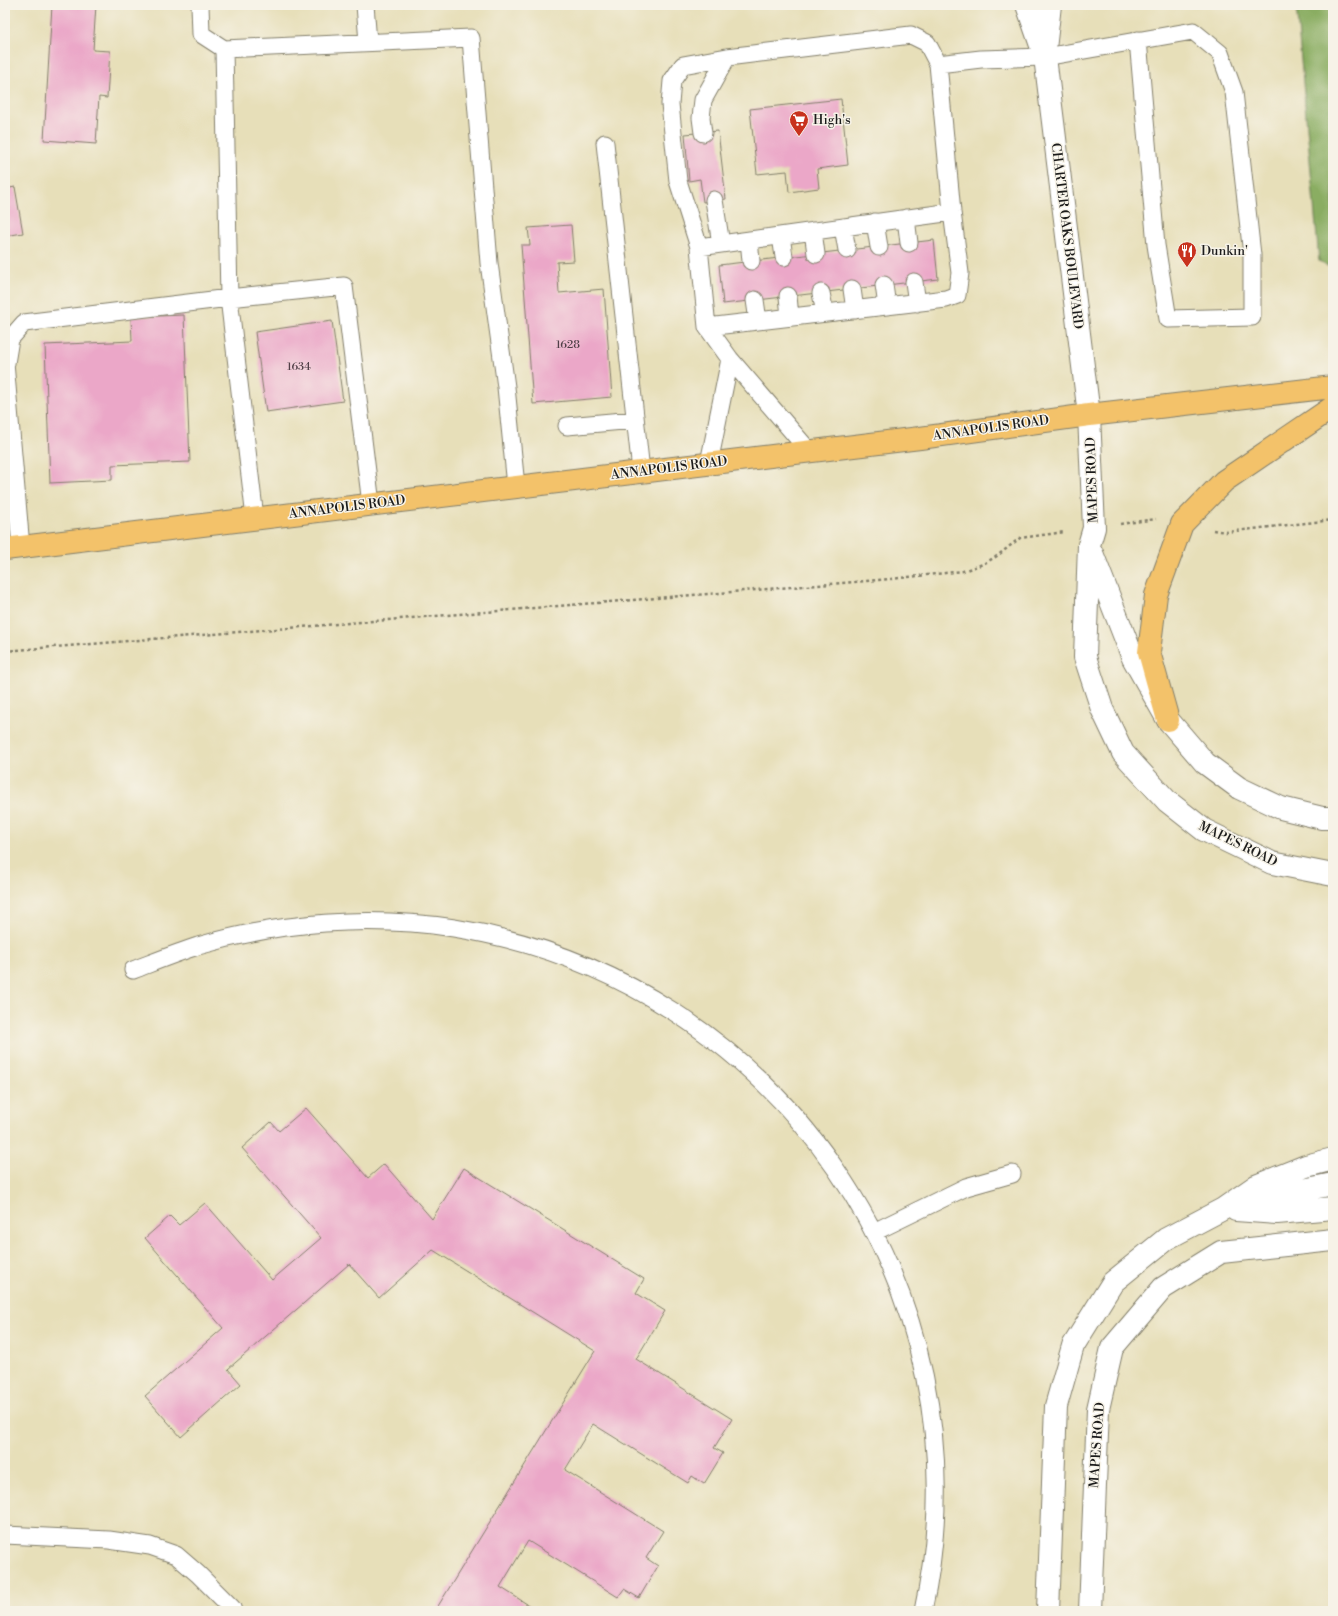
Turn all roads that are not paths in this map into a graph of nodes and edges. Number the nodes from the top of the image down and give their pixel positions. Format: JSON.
{"nodes":[{"id":1,"x":200,"y":5,"type":"edge"},
{"id":2,"x":365,"y":5,"type":"edge"},
{"id":3,"x":1027,"y":5,"type":"edge"},
{"id":4,"x":1050,"y":5,"type":"edge"},
{"id":5,"x":1138,"y":40,"type":"junction"},
{"id":6,"x":368,"y":42,"type":"junction"},
{"id":7,"x":224,"y":49,"type":"junction"},
{"id":8,"x":1045,"y":56,"type":"junction"},
{"id":9,"x":727,"y":57,"type":"junction"},
{"id":10,"x":938,"y":64,"type":"junction"},
{"id":11,"x":703,"y":133,"type":"dead end"},
{"id":12,"x":605,"y":143,"type":"dead end"},
{"id":13,"x":714,"y":200,"type":"dead end"},
{"id":14,"x":952,"y":212,"type":"junction"},
{"id":15,"x":906,"y":218,"type":"junction"},
{"id":16,"x":876,"y":222,"type":"junction"},
{"id":17,"x":843,"y":227,"type":"junction"},
{"id":18,"x":813,"y":231,"type":"junction"},
{"id":19,"x":781,"y":236,"type":"junction"},
{"id":20,"x":749,"y":240,"type":"junction"},
{"id":21,"x":909,"y":243,"type":"dead end"},
{"id":22,"x":721,"y":244,"type":"junction"},
{"id":23,"x":879,"y":247,"type":"dead end"},
{"id":24,"x":699,"y":248,"type":"junction"},
{"id":25,"x":847,"y":250,"type":"dead end"},
{"id":26,"x":816,"y":254,"type":"dead end"},
{"id":27,"x":784,"y":257,"type":"dead end"},
{"id":28,"x":752,"y":261,"type":"dead end"},
{"id":29,"x":914,"y":282,"type":"dead end"},
{"id":30,"x":884,"y":285,"type":"dead end"},
{"id":31,"x":852,"y":289,"type":"dead end"},
{"id":32,"x":821,"y":293,"type":"dead end"},
{"id":33,"x":788,"y":296,"type":"dead end"},
{"id":34,"x":229,"y":298,"type":"junction"},
{"id":35,"x":755,"y":300,"type":"dead end"},
{"id":36,"x":917,"y":303,"type":"junction"},
{"id":37,"x":887,"y":306,"type":"junction"},
{"id":38,"x":855,"y":310,"type":"junction"},
{"id":39,"x":825,"y":313,"type":"junction"},
{"id":40,"x":790,"y":317,"type":"junction"},
{"id":41,"x":758,"y":321,"type":"junction"},
{"id":42,"x":707,"y":327,"type":"junction"},
{"id":43,"x":730,"y":359,"type":"junction"},
{"id":44,"x":5,"y":363,"type":"edge"},
{"id":45,"x":1333,"y":387,"type":"edge"},
{"id":46,"x":1333,"y":407,"type":"edge"},
{"id":47,"x":1089,"y":415,"type":"junction"},
{"id":48,"x":634,"y":420,"type":"junction"},
{"id":49,"x":567,"y":426,"type":"dead end"},
{"id":50,"x":809,"y":451,"type":"junction"},
{"id":51,"x":709,"y":463,"type":"junction"},
{"id":52,"x":641,"y":471,"type":"junction"},
{"id":53,"x":516,"y":486,"type":"junction"},
{"id":54,"x":371,"y":504,"type":"junction"},
{"id":55,"x":255,"y":518,"type":"junction"},
{"id":56,"x":1089,"y":545,"type":"junction"},
{"id":57,"x":13,"y":548,"type":"edge"},
{"id":58,"x":1168,"y":720,"type":"junction"},
{"id":59,"x":1333,"y":818,"type":"edge"},
{"id":60,"x":1333,"y":875,"type":"edge"},
{"id":61,"x":133,"y":970,"type":"dead end"},
{"id":62,"x":1333,"y":1159,"type":"edge"},
{"id":63,"x":1012,"y":1174,"type":"dead end"},
{"id":64,"x":1333,"y":1184,"type":"edge"},
{"id":65,"x":1333,"y":1208,"type":"edge"},
{"id":66,"x":1223,"y":1209,"type":"junction"},
{"id":67,"x":874,"y":1232,"type":"junction"},
{"id":68,"x":1333,"y":1240,"type":"edge"},
{"id":69,"x":5,"y":1535,"type":"edge"},
{"id":70,"x":233,"y":1611,"type":"edge"},
{"id":71,"x":922,"y":1611,"type":"edge"},
{"id":72,"x":1048,"y":1611,"type":"edge"},
{"id":73,"x":1090,"y":1611,"type":"edge"}],
"edges":[{"from":1,"to":7,"type":"lane"},
{"from":2,"to":6,"type":"lane"},
{"from":3,"to":8,"type":"street","name":"CHARTER OAKS BOULEVARD"},
{"from":4,"to":8,"type":"street","name":"CHARTER OAKS BOULEVARD"},
{"from":5,"to":5,"type":"lane"},
{"from":5,"to":8,"type":"lane"},
{"from":6,"to":7,"type":"lane"},
{"from":6,"to":53,"type":"lane"},
{"from":7,"to":34,"type":"lane"},
{"from":8,"to":10,"type":"lane"},
{"from":8,"to":47,"type":"street","name":"CHARTER OAKS BOULEVARD"},
{"from":9,"to":10,"type":"lane"},
{"from":9,"to":11,"type":"lane"},
{"from":9,"to":24,"type":"lane"},
{"from":10,"to":14,"type":"lane"},
{"from":12,"to":48,"type":"lane"},
{"from":13,"to":22,"type":"lane"},
{"from":14,"to":15,"type":"lane"},
{"from":14,"to":36,"type":"lane"},
{"from":15,"to":16,"type":"lane"},
{"from":15,"to":21,"type":"lane"},
{"from":16,"to":17,"type":"lane"},
{"from":16,"to":23,"type":"lane"},
{"from":17,"to":18,"type":"lane"},
{"from":17,"to":25,"type":"lane"},
{"from":18,"to":19,"type":"lane"},
{"from":18,"to":26,"type":"lane"},
{"from":19,"to":20,"type":"lane"},
{"from":19,"to":27,"type":"lane"},
{"from":20,"to":22,"type":"lane"},
{"from":20,"to":28,"type":"lane"},
{"from":22,"to":24,"type":"lane"},
{"from":24,"to":42,"type":"lane"},
{"from":29,"to":36,"type":"lane"},
{"from":30,"to":37,"type":"lane"},
{"from":31,"to":38,"type":"lane"},
{"from":32,"to":39,"type":"lane"},
{"from":33,"to":40,"type":"lane"},
{"from":34,"to":44,"type":"lane"},
{"from":34,"to":54,"type":"lane"},
{"from":34,"to":55,"type":"lane"},
{"from":35,"to":41,"type":"lane"},
{"from":36,"to":37,"type":"lane"},
{"from":37,"to":38,"type":"lane"},
{"from":38,"to":39,"type":"lane"},
{"from":39,"to":40,"type":"lane"},
{"from":40,"to":41,"type":"lane"},
{"from":41,"to":42,"type":"lane"},
{"from":42,"to":43,"type":"lane"},
{"from":43,"to":50,"type":"lane"},
{"from":43,"to":51,"type":"lane"},
{"from":44,"to":57,"type":"lane"},
{"from":45,"to":47,"type":"main road","name":"ANNAPOLIS ROAD"},
{"from":46,"to":58,"type":"main road"},
{"from":47,"to":50,"type":"main road","name":"ANNAPOLIS ROAD"},
{"from":47,"to":56,"type":"street","name":"MAPES ROAD"},
{"from":48,"to":49,"type":"lane"},
{"from":48,"to":52,"type":"lane"},
{"from":50,"to":51,"type":"main road","name":"ANNAPOLIS ROAD"},
{"from":51,"to":52,"type":"main road","name":"ANNAPOLIS ROAD"},
{"from":52,"to":53,"type":"main road","name":"ANNAPOLIS ROAD"},
{"from":53,"to":54,"type":"main road","name":"ANNAPOLIS ROAD"},
{"from":54,"to":55,"type":"main road","name":"ANNAPOLIS ROAD"},
{"from":55,"to":57,"type":"main road","name":"ANNAPOLIS ROAD"},
{"from":56,"to":58,"type":"street"},
{"from":56,"to":60,"type":"street","name":"MAPES ROAD"},
{"from":58,"to":59,"type":"street"},
{"from":61,"to":67,"type":"lane"},
{"from":62,"to":66,"type":"street"},
{"from":63,"to":67,"type":"lane"},
{"from":64,"to":66,"type":"street"},
{"from":65,"to":66,"type":"street"},
{"from":66,"to":72,"type":"street"},
{"from":67,"to":71,"type":"lane"},
{"from":68,"to":73,"type":"street","name":"MAPES ROAD"},
{"from":69,"to":70,"type":"lane"}]}
